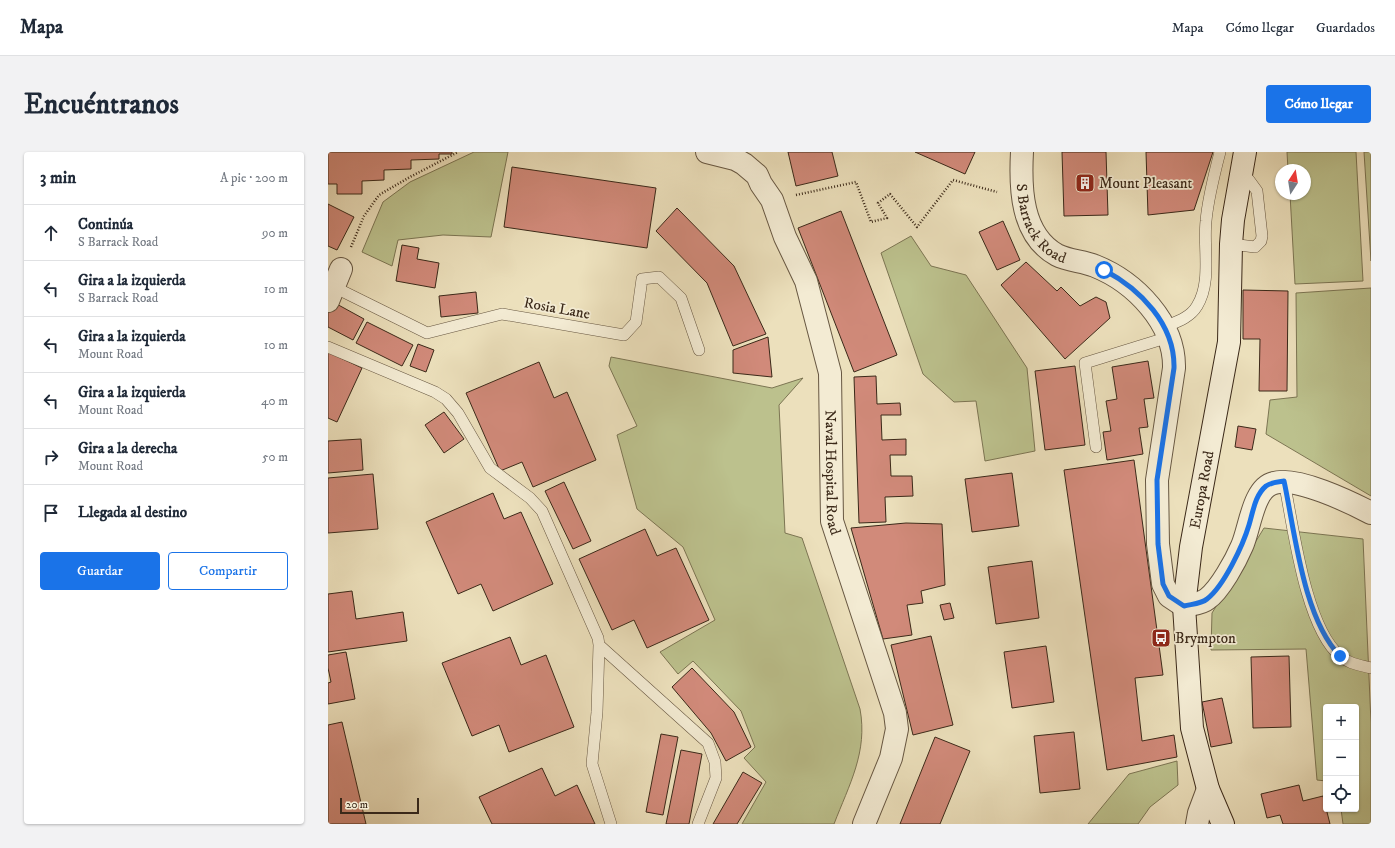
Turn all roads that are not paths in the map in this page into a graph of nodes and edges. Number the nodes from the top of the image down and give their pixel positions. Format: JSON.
{"nodes":[{"id":1,"x":707,"y":152,"type":"edge"},
{"id":2,"x":1022,"y":152,"type":"edge"},
{"id":3,"x":1220,"y":152,"type":"edge"},
{"id":4,"x":1245,"y":152,"type":"edge"},
{"id":5,"x":1241,"y":174,"type":"junction"},
{"id":6,"x":1231,"y":244,"type":"junction"},
{"id":7,"x":334,"y":286,"type":"edge"},
{"id":8,"x":1167,"y":332,"type":"junction"},
{"id":9,"x":328,"y":347,"type":"edge"},
{"id":10,"x":699,"y":350,"type":"dead end"},
{"id":11,"x":1096,"y":447,"type":"dead end"},
{"id":12,"x":1284,"y":481,"type":"junction"},
{"id":13,"x":1371,"y":513,"type":"edge"},
{"id":14,"x":1184,"y":606,"type":"junction"},
{"id":15,"x":599,"y":645,"type":"junction"},
{"id":16,"x":1371,"y":668,"type":"edge"},
{"id":17,"x":1208,"y":789,"type":"junction"},
{"id":18,"x":611,"y":824,"type":"edge"},
{"id":19,"x":698,"y":824,"type":"edge"},
{"id":20,"x":864,"y":824,"type":"edge"},
{"id":21,"x":1197,"y":824,"type":"edge"},
{"id":22,"x":1223,"y":824,"type":"edge"}],
"edges":[{"from":1,"to":20,"type":"street","name":"Naval Hospital Road"},
{"from":2,"to":8,"type":"street","name":"S Barrack Road"},
{"from":3,"to":8,"type":"lane"},
{"from":4,"to":5,"type":"street","name":"Europa Road"},
{"from":5,"to":6,"type":"street","name":"Europa Road"},
{"from":5,"to":6,"type":"lane"},
{"from":6,"to":14,"type":"street","name":"Europa Road"},
{"from":7,"to":10,"type":"lane","name":"Rosia Lane"},
{"from":8,"to":11,"type":"lane"},
{"from":8,"to":14,"type":"street","name":"S Barrack Road"},
{"from":9,"to":15,"type":"lane"},
{"from":12,"to":13,"type":"street"},
{"from":12,"to":14,"type":"street"},
{"from":12,"to":16,"type":"lane"},
{"from":14,"to":17,"type":"street","name":"Europa Road"},
{"from":15,"to":18,"type":"lane"},
{"from":15,"to":19,"type":"lane"},
{"from":17,"to":21,"type":"street"},
{"from":17,"to":22,"type":"street","name":"Europa Road"}]}
